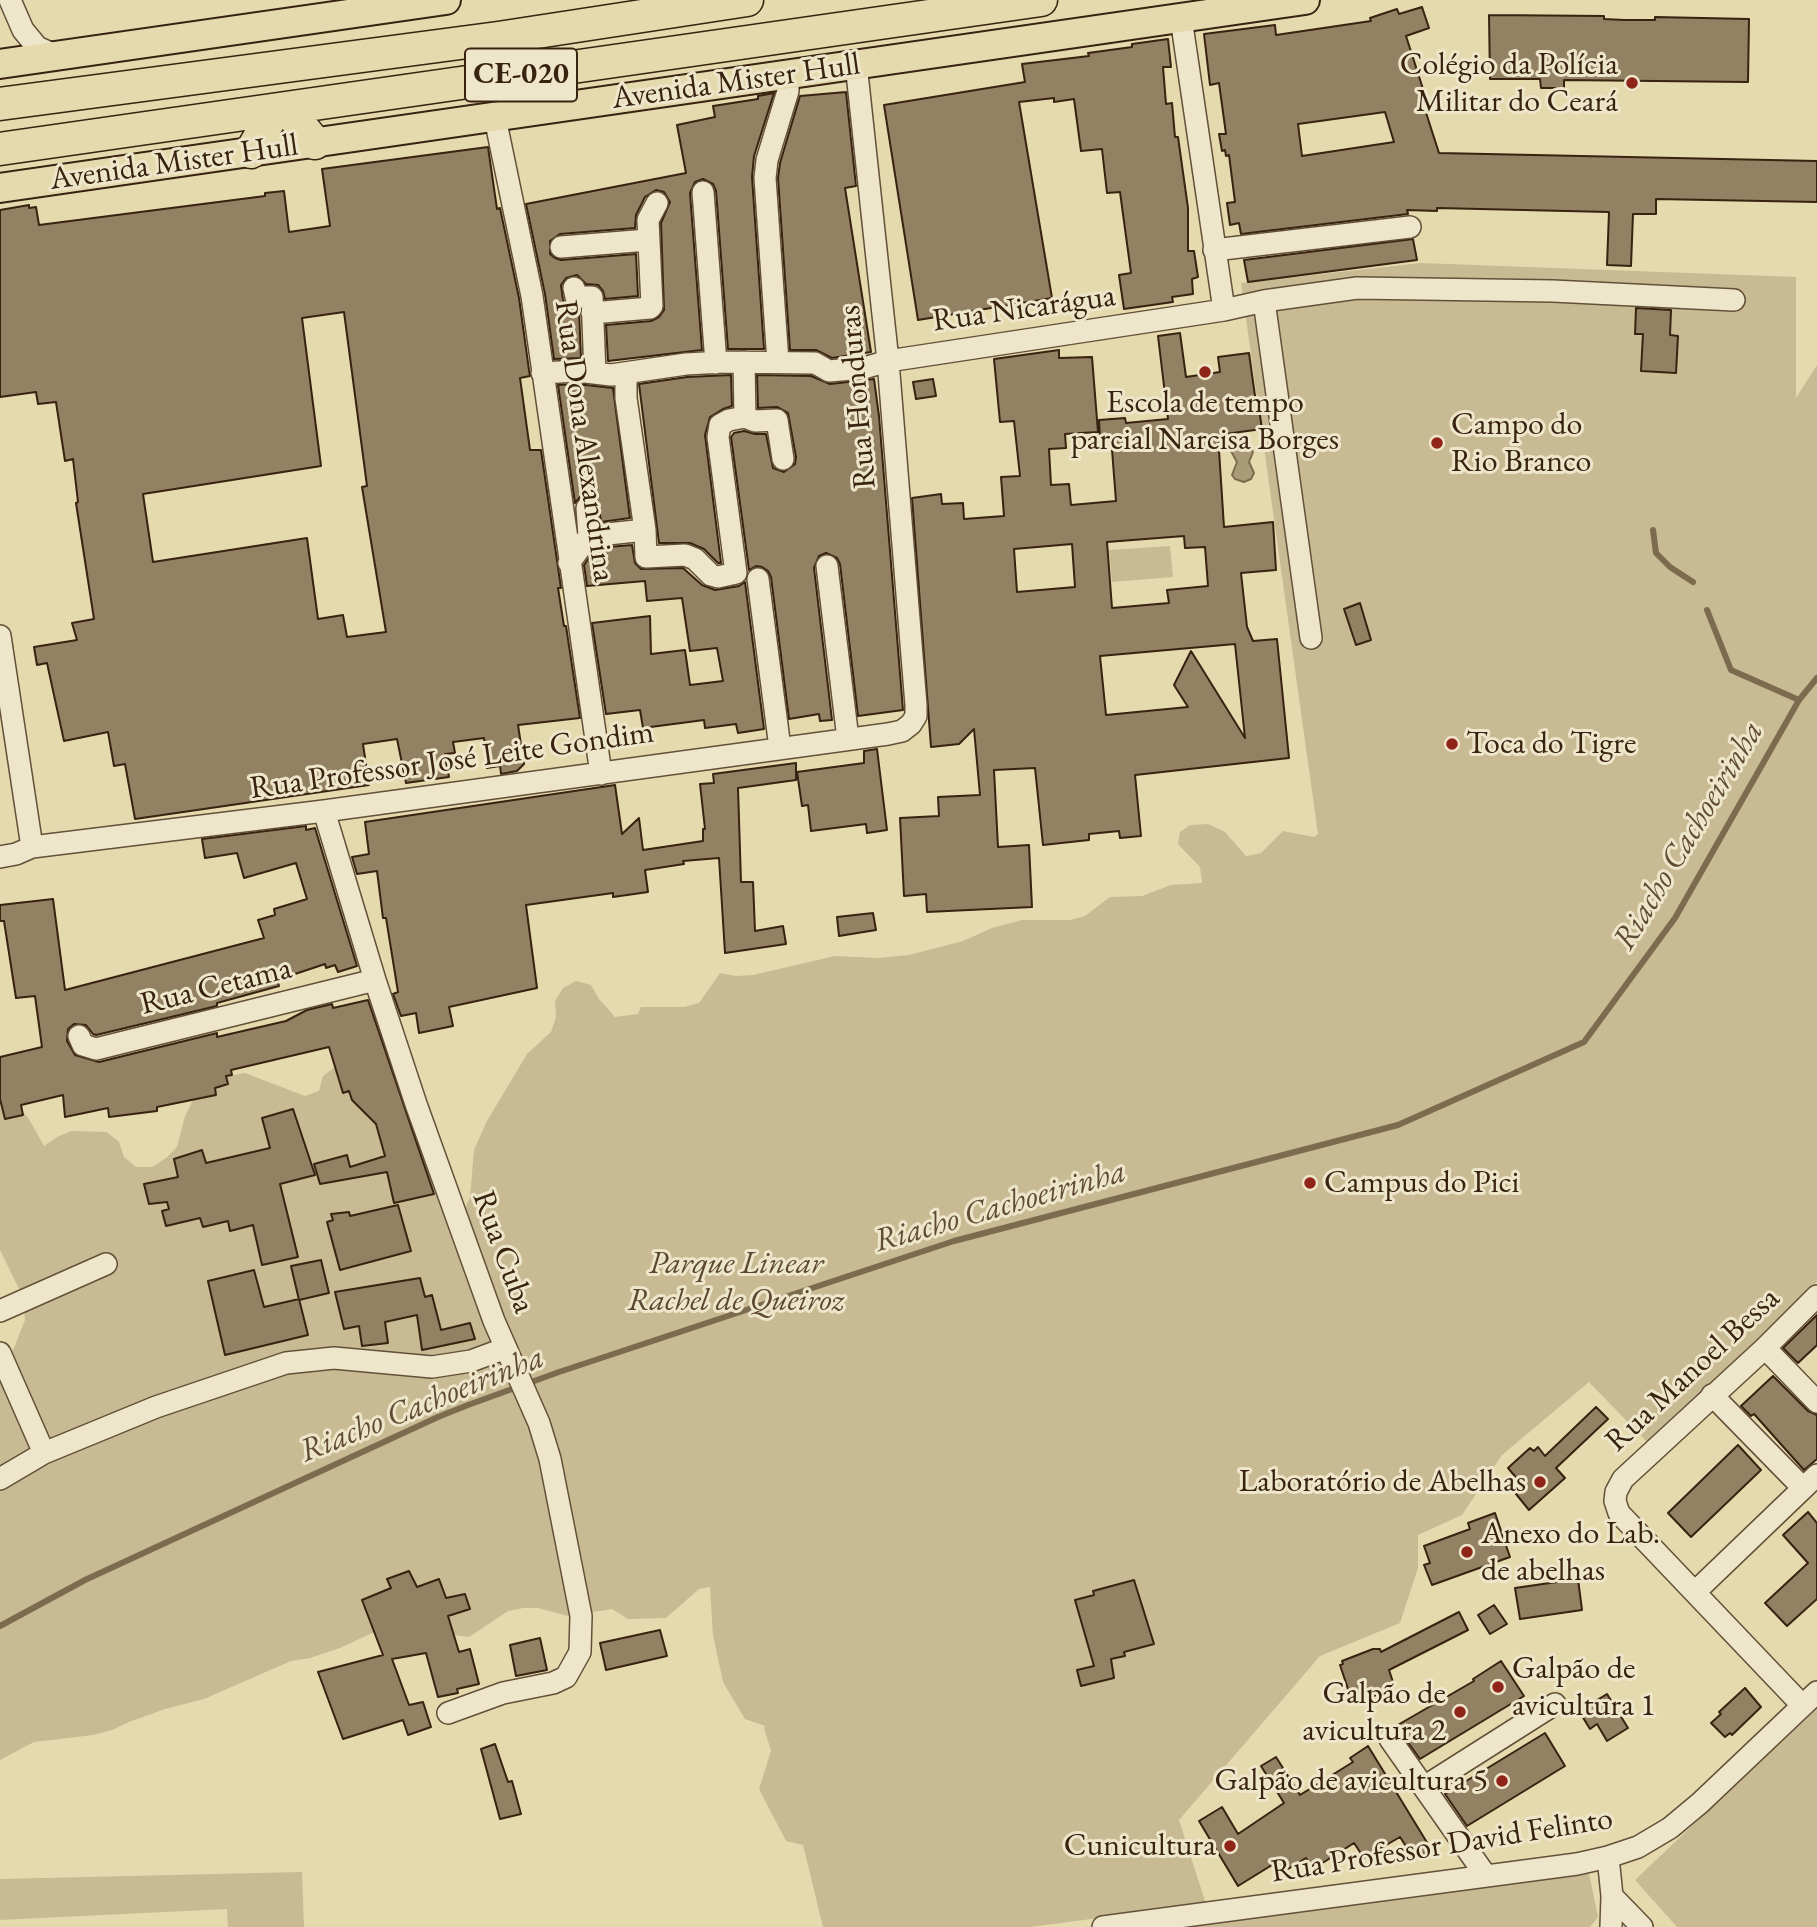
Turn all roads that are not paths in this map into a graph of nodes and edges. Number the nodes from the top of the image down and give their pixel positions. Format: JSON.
{"nodes":[{"id":1,"x":9,"y":0,"type":"edge"},
{"id":2,"x":446,"y":0,"type":"edge"},
{"id":3,"x":747,"y":0,"type":"edge"},
{"id":4,"x":1041,"y":0,"type":"edge"},
{"id":5,"x":1305,"y":0,"type":"edge"},
{"id":6,"x":317,"y":10,"type":"edge"},
{"id":7,"x":0,"y":18,"type":"edge"},
{"id":8,"x":1181,"y":18,"type":"junction"},
{"id":9,"x":57,"y":56,"type":"junction"},
{"id":10,"x":0,"y":64,"type":"edge"},
{"id":11,"x":856,"y":64,"type":"junction"},
{"id":12,"x":788,"y":73,"type":"junction"},
{"id":13,"x":0,"y":104,"type":"edge"},
{"id":14,"x":281,"y":110,"type":"junction"},
{"id":15,"x":495,"y":118,"type":"junction"},
{"id":16,"x":315,"y":143,"type":"junction"},
{"id":17,"x":0,"y":149,"type":"edge"},
{"id":18,"x":251,"y":152,"type":"junction"},
{"id":19,"x":0,"y":188,"type":"edge"},
{"id":20,"x":703,"y":192,"type":"dead end"},
{"id":21,"x":657,"y":203,"type":"dead end"},
{"id":22,"x":1410,"y":227,"type":"dead end"},
{"id":23,"x":648,"y":240,"type":"junction"},
{"id":24,"x":561,"y":247,"type":"dead end"},
{"id":25,"x":1214,"y":250,"type":"junction"},
{"id":26,"x":574,"y":288,"type":"dead end"},
{"id":27,"x":1734,"y":300,"type":"dead end"},
{"id":28,"x":1264,"y":301,"type":"junction"},
{"id":29,"x":1224,"y":310,"type":"junction"},
{"id":30,"x":592,"y":313,"type":"junction"},
{"id":31,"x":888,"y":360,"type":"junction"},
{"id":32,"x":744,"y":362,"type":"junction"},
{"id":33,"x":778,"y":362,"type":"junction"},
{"id":34,"x":716,"y":363,"type":"junction"},
{"id":35,"x":542,"y":373,"type":"junction"},
{"id":36,"x":595,"y":373,"type":"junction"},
{"id":37,"x":626,"y":374,"type":"junction"},
{"id":38,"x":745,"y":417,"type":"junction"},
{"id":39,"x":783,"y":459,"type":"dead end"},
{"id":40,"x":587,"y":508,"type":"dead end"},
{"id":41,"x":645,"y":530,"type":"junction"},
{"id":42,"x":589,"y":536,"type":"junction"},
{"id":43,"x":569,"y":563,"type":"junction"},
{"id":44,"x":827,"y":566,"type":"dead end"},
{"id":45,"x":758,"y":579,"type":"dead end"},
{"id":46,"x":0,"y":636,"type":"edge"},
{"id":47,"x":1311,"y":638,"type":"dead end"},
{"id":48,"x":911,"y":724,"type":"joint"},
{"id":49,"x":848,"y":738,"type":"junction"},
{"id":50,"x":780,"y":748,"type":"junction"},
{"id":51,"x":601,"y":774,"type":"junction"},
{"id":52,"x":324,"y":810,"type":"junction"},
{"id":53,"x":32,"y":847,"type":"junction"},
{"id":54,"x":0,"y":857,"type":"edge"},
{"id":55,"x":374,"y":979,"type":"junction"},
{"id":56,"x":79,"y":1036,"type":"dead end"},
{"id":57,"x":106,"y":1264,"type":"dead end"},
{"id":58,"x":1817,"y":1296,"type":"edge"},
{"id":59,"x":0,"y":1311,"type":"edge"},
{"id":60,"x":1765,"y":1348,"type":"junction"},
{"id":61,"x":0,"y":1353,"type":"edge"},
{"id":62,"x":508,"y":1353,"type":"junction"},
{"id":63,"x":1712,"y":1395,"type":"junction"},
{"id":64,"x":1817,"y":1402,"type":"edge"},
{"id":65,"x":44,"y":1453,"type":"junction"},
{"id":66,"x":0,"y":1479,"type":"edge"},
{"id":67,"x":1810,"y":1482,"type":"edge"},
{"id":68,"x":1695,"y":1591,"type":"junction"},
{"id":69,"x":1810,"y":1698,"type":"edge"},
{"id":70,"x":1555,"y":1704,"type":"dead end"},
{"id":71,"x":448,"y":1713,"type":"dead end"},
{"id":72,"x":1390,"y":1739,"type":"dead end"},
{"id":73,"x":1424,"y":1787,"type":"junction"},
{"id":74,"x":1608,"y":1857,"type":"junction"},
{"id":75,"x":1486,"y":1876,"type":"junction"},
{"id":76,"x":1612,"y":1896,"type":"junction"},
{"id":77,"x":1103,"y":1927,"type":"edge"},
{"id":78,"x":1611,"y":1927,"type":"edge"},
{"id":79,"x":1642,"y":1927,"type":"edge"}],
"edges":[{"from":1,"to":7,"type":"street"},
{"from":1,"to":9,"type":"street"},
{"from":2,"to":6,"type":"main road"},
{"from":3,"to":13,"type":"highway","number":"CE-020"},
{"from":4,"to":14,"type":"highway","name":"Avenida Mister Hull","number":"CE-020"},
{"from":5,"to":8,"type":"main road","name":"Avenida Mister Hull"},
{"from":6,"to":9,"type":"main road"},
{"from":8,"to":11,"type":"main road","name":"Avenida Mister Hull"},
{"from":8,"to":25,"type":"street"},
{"from":9,"to":10,"type":"main road"},
{"from":11,"to":12,"type":"main road","name":"Avenida Mister Hull"},
{"from":11,"to":31,"type":"street","name":"Rua Honduras"},
{"from":12,"to":15,"type":"main road","name":"Avenida Mister Hull"},
{"from":12,"to":33,"type":"street"},
{"from":14,"to":16,"type":"highway"},
{"from":14,"to":17,"type":"highway","name":"Avenida Mister Hull","number":"CE-020"},
{"from":14,"to":18,"type":"highway"},
{"from":15,"to":16,"type":"main road","name":"Avenida Mister Hull"},
{"from":15,"to":35,"type":"street","name":"Rua Dona Alexandrina"},
{"from":16,"to":18,"type":"main road","name":"Avenida Mister Hull"},
{"from":18,"to":19,"type":"main road","name":"Avenida Mister Hull"},
{"from":20,"to":34,"type":"street"},
{"from":21,"to":23,"type":"street"},
{"from":22,"to":25,"type":"street"},
{"from":23,"to":24,"type":"street"},
{"from":23,"to":30,"type":"street"},
{"from":25,"to":29,"type":"street"},
{"from":26,"to":30,"type":"street"},
{"from":27,"to":28,"type":"street","name":"Rua Nicarágua"},
{"from":28,"to":29,"type":"street","name":"Rua Nicarágua"},
{"from":28,"to":47,"type":"street"},
{"from":29,"to":31,"type":"street","name":"Rua Nicarágua"},
{"from":30,"to":36,"type":"street"},
{"from":31,"to":33,"type":"street","name":"Rua Nicarágua"},
{"from":31,"to":48,"type":"street","name":"Rua Honduras"},
{"from":32,"to":33,"type":"street","name":"Rua Nicarágua"},
{"from":32,"to":34,"type":"street","name":"Rua Nicarágua"},
{"from":32,"to":38,"type":"street"},
{"from":34,"to":37,"type":"street","name":"Rua Nicarágua"},
{"from":35,"to":36,"type":"street","name":"Rua Nicarágua"},
{"from":35,"to":43,"type":"street","name":"Rua Dona Alexandrina"},
{"from":36,"to":37,"type":"street","name":"Rua Nicarágua"},
{"from":37,"to":41,"type":"street"},
{"from":38,"to":39,"type":"street"},
{"from":38,"to":41,"type":"street"},
{"from":40,"to":42,"type":"street"},
{"from":41,"to":42,"type":"street"},
{"from":42,"to":43,"type":"street"},
{"from":43,"to":51,"type":"street","name":"Rua Dona Alexandrina"},
{"from":44,"to":49,"type":"street"},
{"from":45,"to":50,"type":"street"},
{"from":46,"to":53,"type":"street"},
{"from":48,"to":49,"type":"street","name":"Rua Professor José Leite Gondim"},
{"from":49,"to":50,"type":"street","name":"Rua Professor José Leite Gondim"},
{"from":50,"to":51,"type":"street","name":"Rua Professor José Leite Gondim"},
{"from":51,"to":52,"type":"street","name":"Rua Professor José Leite Gondim"},
{"from":52,"to":53,"type":"street","name":"Rua Professor José Leite Gondim"},
{"from":52,"to":55,"type":"street","name":"Rua Cuba"},
{"from":53,"to":54,"type":"street","name":"Rua Professor José Leite Gondim"},
{"from":55,"to":56,"type":"street","name":"Rua Cetama"},
{"from":55,"to":62,"type":"street","name":"Rua Cuba"},
{"from":57,"to":59,"type":"street"},
{"from":58,"to":60,"type":"street","name":"Rua Manoel Bessa"},
{"from":60,"to":63,"type":"street","name":"Rua Manoel Bessa"},
{"from":60,"to":64,"type":"street"},
{"from":61,"to":65,"type":"street"},
{"from":62,"to":65,"type":"street"},
{"from":62,"to":71,"type":"street","name":"Rua Cuba"},
{"from":63,"to":67,"type":"street"},
{"from":63,"to":68,"type":"street","name":"Rua Manoel Bessa"},
{"from":65,"to":66,"type":"street"},
{"from":67,"to":68,"type":"street"},
{"from":68,"to":69,"type":"street"},
{"from":69,"to":74,"type":"street","name":"Rua Professor David Felinto"},
{"from":70,"to":73,"type":"street"},
{"from":72,"to":73,"type":"street"},
{"from":73,"to":75,"type":"street"},
{"from":74,"to":75,"type":"street","name":"Rua Professor David Felinto"},
{"from":74,"to":76,"type":"street"},
{"from":75,"to":77,"type":"street","name":"Rua Professor David Felinto"},
{"from":76,"to":78,"type":"street"},
{"from":76,"to":79,"type":"street"}]}
